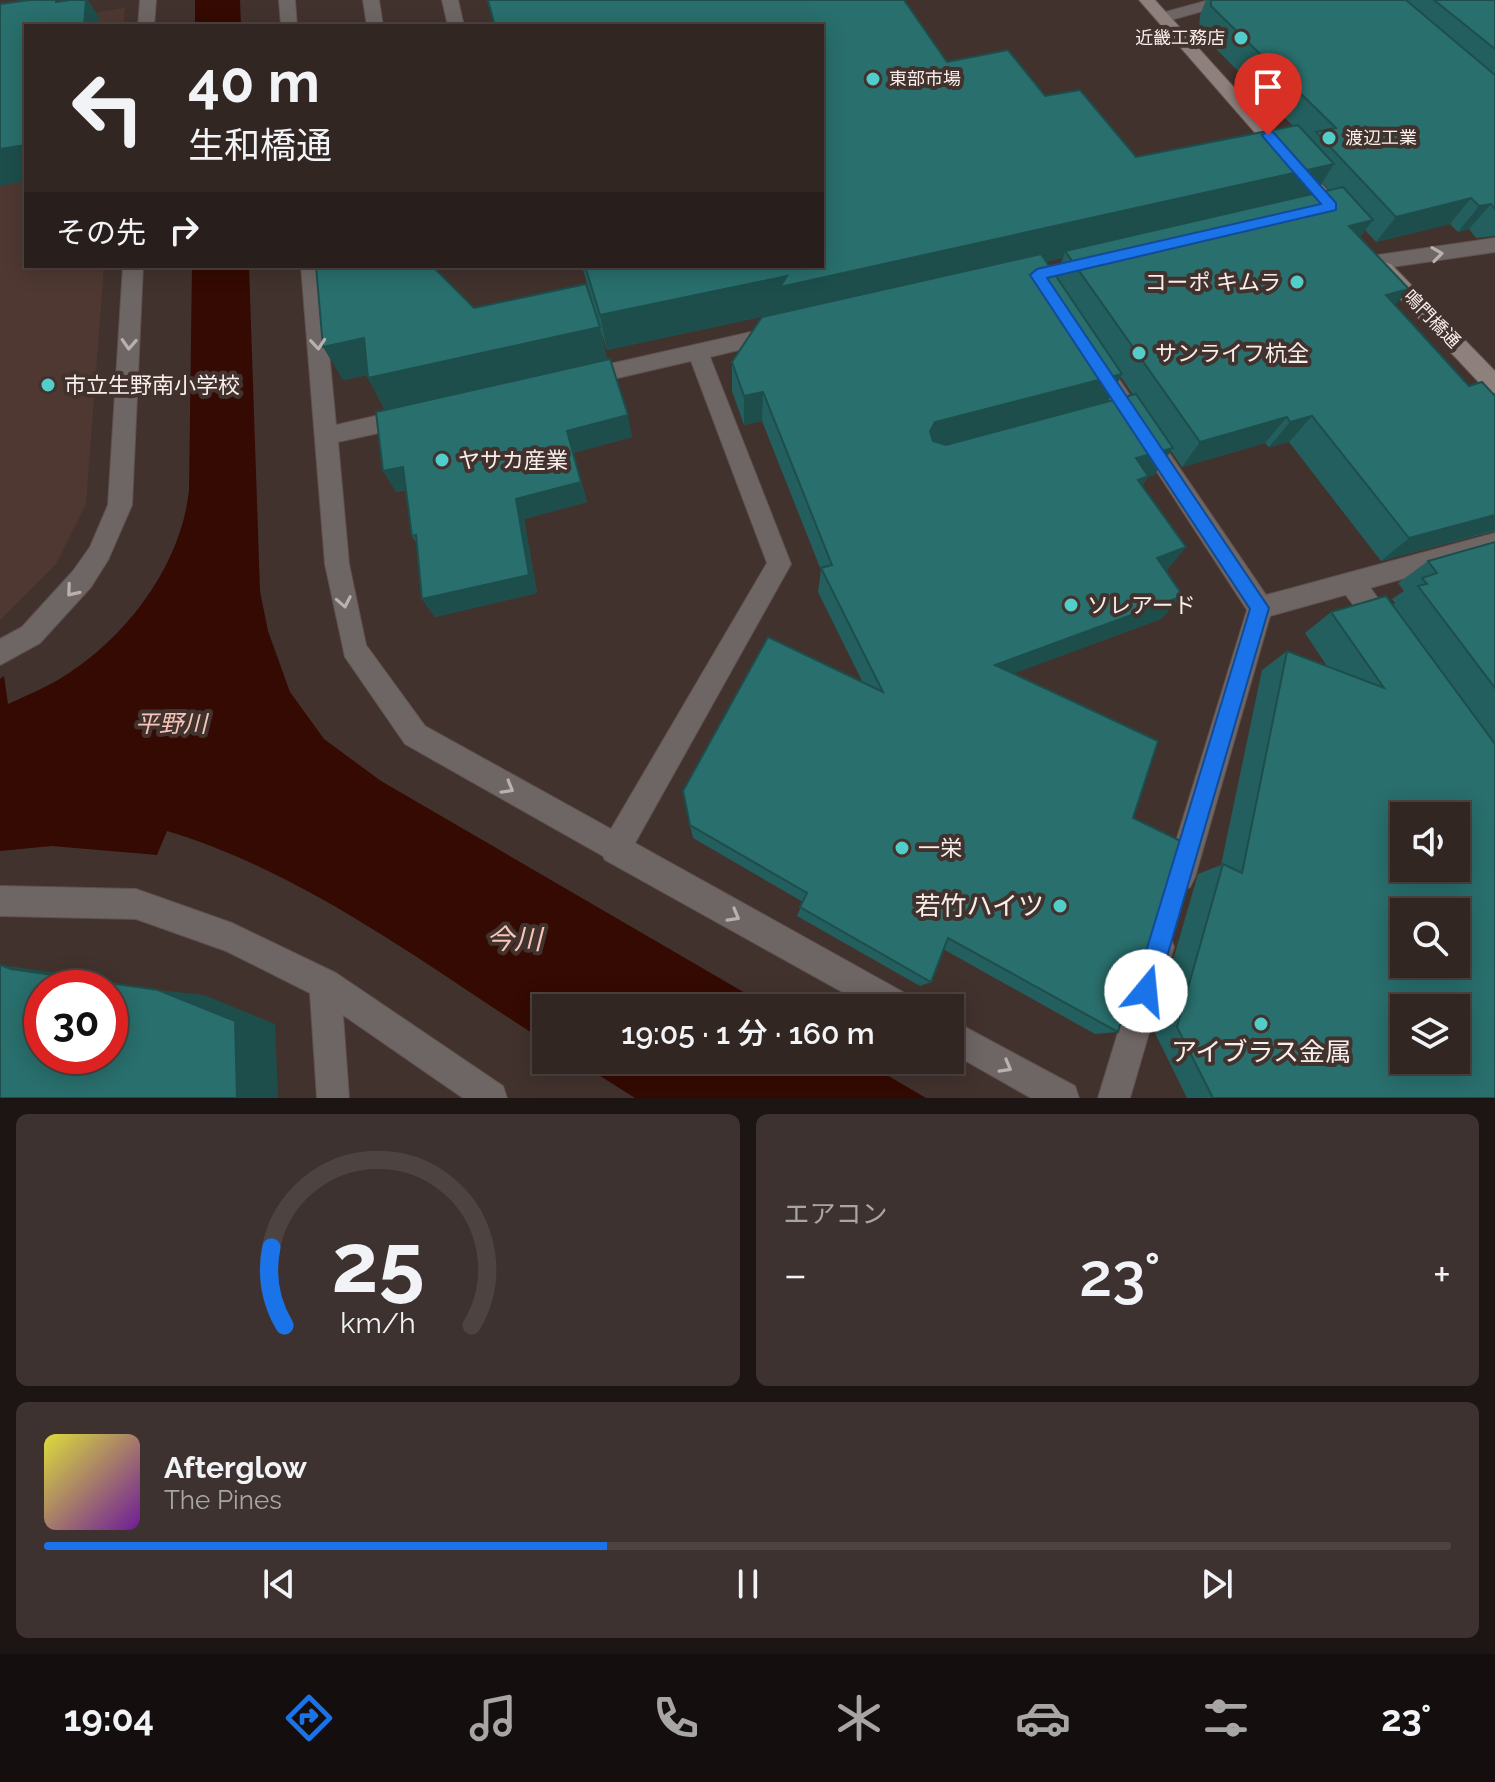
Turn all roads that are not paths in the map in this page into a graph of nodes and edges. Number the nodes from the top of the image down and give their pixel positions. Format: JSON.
{"nodes":[{"id":1,"x":148,"y":0,"type":"edge"},
{"id":2,"x":287,"y":0,"type":"edge"},
{"id":3,"x":371,"y":0,"type":"edge"},
{"id":4,"x":450,"y":0,"type":"edge"},
{"id":5,"x":1147,"y":0,"type":"edge"},
{"id":6,"x":1226,"y":0,"type":"edge"},
{"id":7,"x":1164,"y":17,"type":"junction"},
{"id":8,"x":146,"y":24,"type":"edge"},
{"id":9,"x":289,"y":24,"type":"edge"},
{"id":10,"x":375,"y":24,"type":"edge"},
{"id":11,"x":456,"y":24,"type":"edge"},
{"id":12,"x":1331,"y":206,"type":"junction"},
{"id":13,"x":1305,"y":212,"type":"edge"},
{"id":14,"x":1350,"y":229,"type":"edge"},
{"id":15,"x":1495,"y":245,"type":"edge"},
{"id":16,"x":1374,"y":257,"type":"joint"},
{"id":17,"x":133,"y":268,"type":"edge"},
{"id":18,"x":311,"y":268,"type":"edge"},
{"id":19,"x":790,"y":331,"type":"edge"},
{"id":20,"x":1085,"y":346,"type":"edge"},
{"id":21,"x":698,"y":352,"type":"junction"},
{"id":22,"x":559,"y":384,"type":"edge"},
{"id":23,"x":1495,"y":385,"type":"edge"},
{"id":24,"x":1128,"y":409,"type":"junction"},
{"id":25,"x":435,"y":411,"type":"edge"},
{"id":26,"x":1098,"y":417,"type":"edge"},
{"id":27,"x":327,"y":436,"type":"junction"},
{"id":28,"x":1495,"y":543,"type":"edge"},
{"id":29,"x":1352,"y":583,"type":"junction"},
{"id":30,"x":1260,"y":608,"type":"junction"},
{"id":31,"x":1397,"y":645,"type":"edge"},
{"id":32,"x":0,"y":653,"type":"edge"},
{"id":33,"x":615,"y":850,"type":"junction"},
{"id":34,"x":1173,"y":898,"type":"edge"},
{"id":35,"x":0,"y":901,"type":"edge"},
{"id":36,"x":1164,"y":928,"type":"edge"},
{"id":37,"x":325,"y":984,"type":"junction"},
{"id":38,"x":876,"y":994,"type":"edge"},
{"id":39,"x":964,"y":1043,"type":"edge"},
{"id":40,"x":333,"y":1098,"type":"edge"},
{"id":41,"x":491,"y":1098,"type":"edge"},
{"id":42,"x":1063,"y":1098,"type":"edge"},
{"id":43,"x":1114,"y":1098,"type":"edge"}],
"edges":[{"from":1,"to":8,"type":"street"},
{"from":2,"to":9,"type":"street"},
{"from":3,"to":10,"type":"street"},
{"from":4,"to":11,"type":"street"},
{"from":5,"to":7,"type":"street"},
{"from":6,"to":7,"type":"street"},
{"from":7,"to":12,"type":"street"},
{"from":12,"to":13,"type":"street"},
{"from":12,"to":14,"type":"street"},
{"from":16,"to":15,"type":"street","one_way":true},
{"from":16,"to":23,"type":"street","name":"鳴門橋通"},
{"from":17,"to":32,"type":"street","one_way":true},
{"from":18,"to":27,"type":"street","one_way":true},
{"from":19,"to":21,"type":"street"},
{"from":20,"to":24,"type":"street"},
{"from":21,"to":22,"type":"street"},
{"from":21,"to":33,"type":"street"},
{"from":24,"to":26,"type":"street"},
{"from":24,"to":30,"type":"street"},
{"from":25,"to":27,"type":"street"},
{"from":27,"to":33,"type":"street","one_way":true},
{"from":28,"to":29,"type":"street"},
{"from":29,"to":30,"type":"street"},
{"from":29,"to":31,"type":"street"},
{"from":30,"to":34,"type":"street"},
{"from":33,"to":38,"type":"street","one_way":true},
{"from":35,"to":37,"type":"street"},
{"from":36,"to":43,"type":"street"},
{"from":37,"to":40,"type":"street"},
{"from":37,"to":41,"type":"street"},
{"from":39,"to":42,"type":"street","one_way":true}]}
